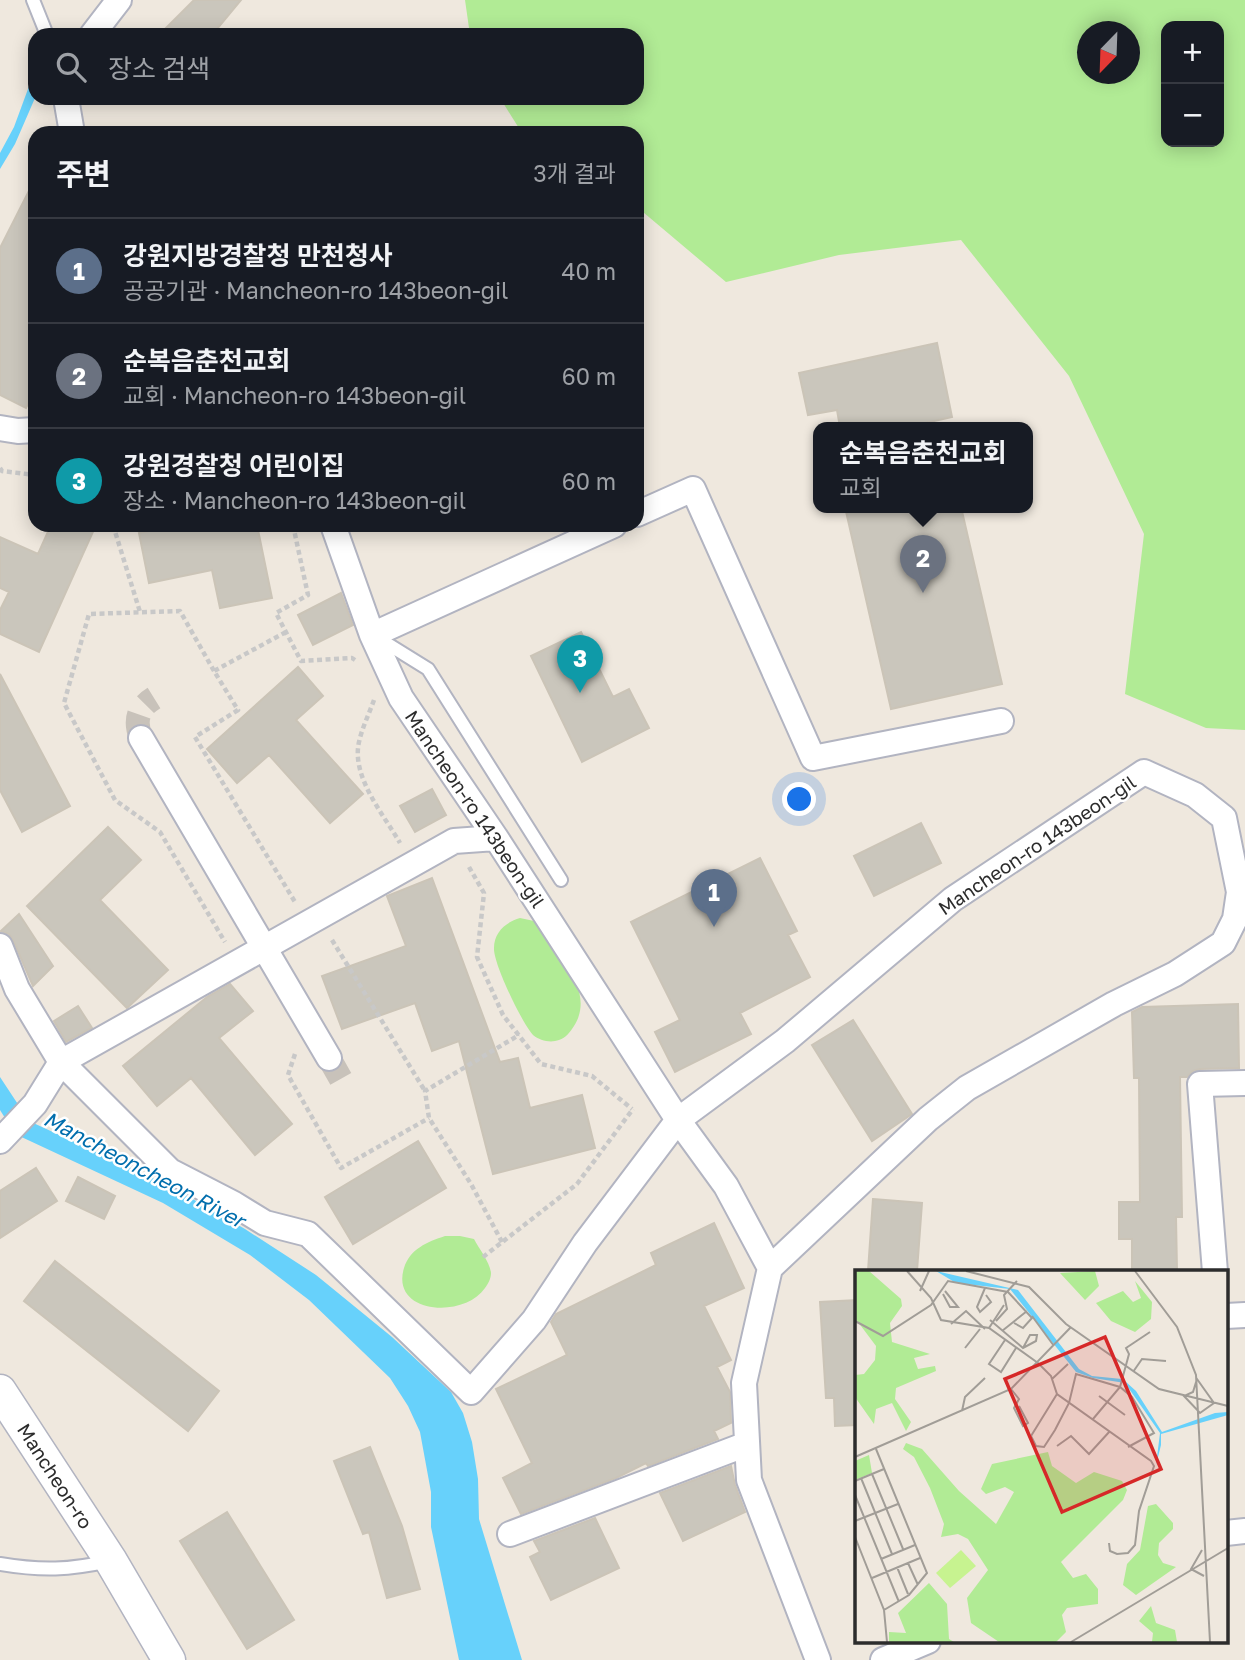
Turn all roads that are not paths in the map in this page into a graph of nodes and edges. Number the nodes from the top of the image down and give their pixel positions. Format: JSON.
{"nodes":[{"id":1,"x":33,"y":0,"type":"edge"},
{"id":2,"x":119,"y":0,"type":"edge"},
{"id":3,"x":44,"y":28,"type":"edge"},
{"id":4,"x":97,"y":28,"type":"edge"},
{"id":5,"x":67,"y":105,"type":"edge"},
{"id":6,"x":71,"y":126,"type":"edge"},
{"id":7,"x":0,"y":428,"type":"edge"},
{"id":8,"x":28,"y":431,"type":"edge"},
{"id":9,"x":644,"y":511,"type":"edge"},
{"id":10,"x":335,"y":532,"type":"edge"},
{"id":11,"x":599,"y":532,"type":"edge"},
{"id":12,"x":372,"y":635,"type":"junction"},
{"id":13,"x":1001,"y":721,"type":"dead end"},
{"id":14,"x":141,"y":738,"type":"tunnel mouth"},
{"id":15,"x":496,"y":838,"type":"junction"},
{"id":16,"x":561,"y":880,"type":"dead end"},
{"id":17,"x":0,"y":946,"type":"edge"},
{"id":18,"x":264,"y":948,"type":"junction"},
{"id":19,"x":329,"y":1058,"type":"tunnel mouth"},
{"id":20,"x":61,"y":1062,"type":"junction"},
{"id":21,"x":1245,"y":1083,"type":"edge"},
{"id":22,"x":678,"y":1120,"type":"junction"},
{"id":23,"x":0,"y":1141,"type":"edge"},
{"id":24,"x":770,"y":1268,"type":"junction"},
{"id":25,"x":1214,"y":1270,"type":"edge"},
{"id":26,"x":0,"y":1391,"type":"edge"},
{"id":27,"x":747,"y":1444,"type":"junction"},
{"id":28,"x":510,"y":1534,"type":"dead end"},
{"id":29,"x":111,"y":1561,"type":"junction"},
{"id":30,"x":0,"y":1564,"type":"edge"},
{"id":31,"x":926,"y":1642,"type":"edge"},
{"id":32,"x":169,"y":1660,"type":"edge"},
{"id":33,"x":818,"y":1660,"type":"edge"},
{"id":34,"x":883,"y":1660,"type":"edge"}],
"edges":[{"from":1,"to":3,"type":"lane"},
{"from":2,"to":4,"type":"street"},
{"from":5,"to":6,"type":"street"},
{"from":7,"to":8,"type":"street"},
{"from":9,"to":13,"type":"street"},
{"from":10,"to":12,"type":"street","name":"Mancheon-ro 143beon-gil"},
{"from":11,"to":12,"type":"street"},
{"from":12,"to":15,"type":"street","name":"Mancheon-ro 143beon-gil"},
{"from":12,"to":16,"type":"lane"},
{"from":14,"to":18,"type":"street"},
{"from":15,"to":18,"type":"street"},
{"from":15,"to":22,"type":"street","name":"Mancheon-ro 143beon-gil"},
{"from":17,"to":20,"type":"street"},
{"from":18,"to":19,"type":"street"},
{"from":18,"to":20,"type":"street"},
{"from":20,"to":22,"type":"street"},
{"from":20,"to":23,"type":"street"},
{"from":21,"to":25,"type":"street"},
{"from":22,"to":24,"type":"street","name":"Mancheon-ro 143beon-gil"},
{"from":22,"to":24,"type":"street","name":"Mancheon-ro 143beon-gil"},
{"from":24,"to":27,"type":"street"},
{"from":26,"to":29,"type":"street","name":"Mancheon-ro"},
{"from":27,"to":28,"type":"street"},
{"from":27,"to":33,"type":"street"},
{"from":29,"to":30,"type":"lane"},
{"from":29,"to":32,"type":"street","name":"Mancheon-ro"},
{"from":31,"to":34,"type":"street"}]}
